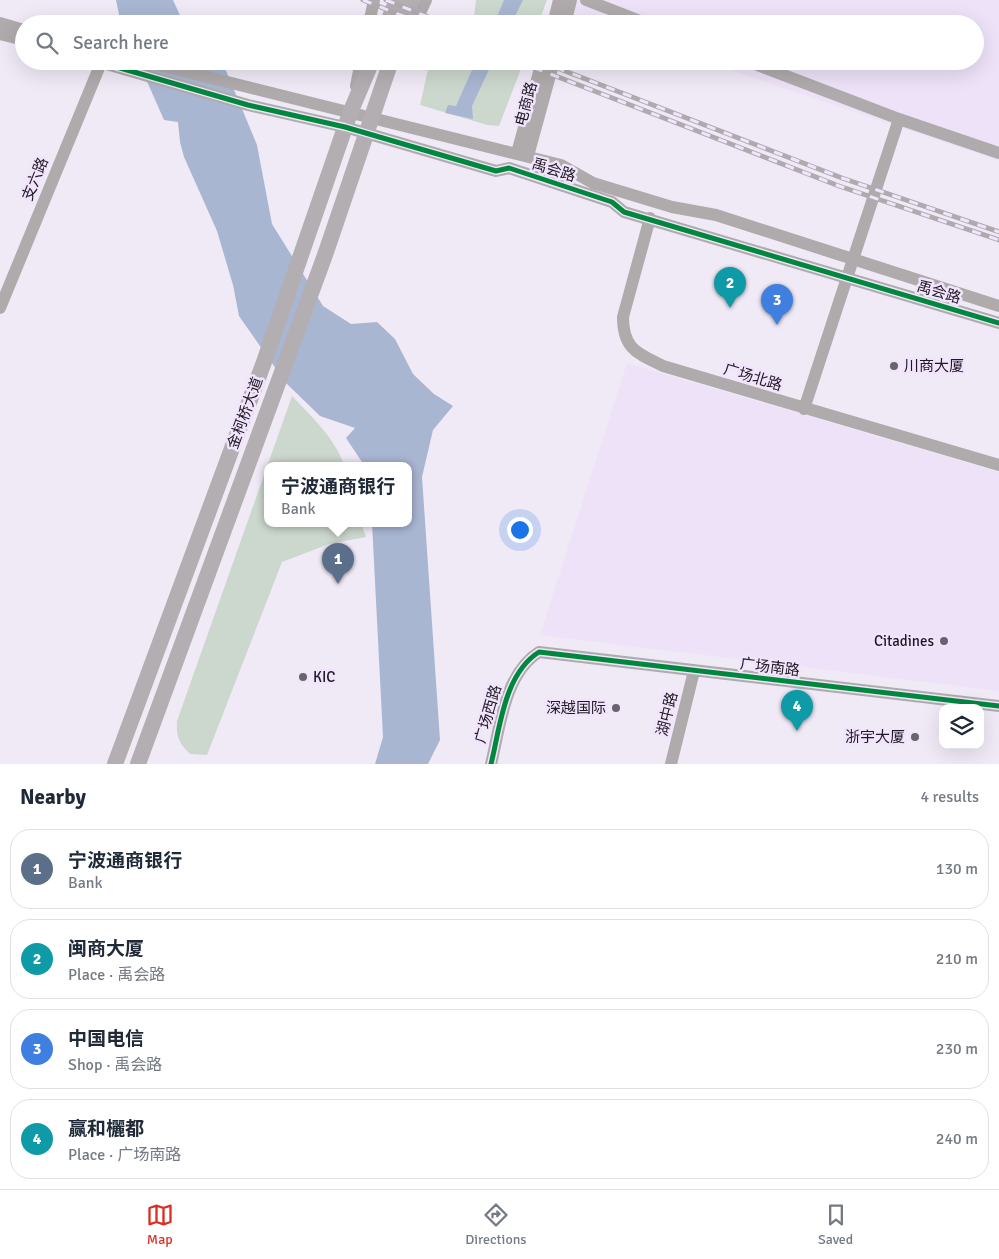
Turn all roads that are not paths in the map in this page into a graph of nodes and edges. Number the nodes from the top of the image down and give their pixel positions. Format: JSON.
{"nodes":[{"id":1,"x":374,"y":0,"type":"edge"},
{"id":2,"x":397,"y":0,"type":"edge"},
{"id":3,"x":412,"y":0,"type":"edge"},
{"id":4,"x":426,"y":0,"type":"edge"},
{"id":5,"x":559,"y":0,"type":"edge"},
{"id":6,"x":572,"y":0,"type":"edge"},
{"id":7,"x":586,"y":0,"type":"edge"},
{"id":8,"x":371,"y":15,"type":"edge"},
{"id":9,"x":391,"y":15,"type":"edge"},
{"id":10,"x":407,"y":15,"type":"edge"},
{"id":11,"x":419,"y":15,"type":"edge"},
{"id":12,"x":555,"y":15,"type":"edge"},
{"id":13,"x":568,"y":15,"type":"edge"},
{"id":14,"x":625,"y":15,"type":"edge"},
{"id":15,"x":0,"y":23,"type":"edge"},
{"id":16,"x":15,"y":27,"type":"edge"},
{"id":17,"x":0,"y":34,"type":"edge"},
{"id":18,"x":15,"y":38,"type":"edge"},
{"id":19,"x":96,"y":70,"type":"edge"},
{"id":20,"x":125,"y":70,"type":"edge"},
{"id":21,"x":176,"y":70,"type":"edge"},
{"id":22,"x":359,"y":70,"type":"edge"},
{"id":23,"x":368,"y":70,"type":"edge"},
{"id":24,"x":388,"y":70,"type":"edge"},
{"id":25,"x":394,"y":70,"type":"edge"},
{"id":26,"x":540,"y":70,"type":"edge"},
{"id":27,"x":551,"y":70,"type":"edge"},
{"id":28,"x":771,"y":70,"type":"edge"},
{"id":29,"x":899,"y":119,"type":"junction"},
{"id":30,"x":348,"y":120,"type":"junction"},
{"id":31,"x":370,"y":126,"type":"junction"},
{"id":32,"x":999,"y":153,"type":"edge"},
{"id":33,"x":523,"y":155,"type":"junction"},
{"id":34,"x":650,"y":218,"type":"junction"},
{"id":35,"x":854,"y":259,"type":"junction"},
{"id":36,"x":846,"y":278,"type":"junction"},
{"id":37,"x":999,"y":306,"type":"edge"},
{"id":38,"x":0,"y":308,"type":"edge"},
{"id":39,"x":999,"y":323,"type":"edge"},
{"id":40,"x":804,"y":409,"type":"junction"},
{"id":41,"x":999,"y":465,"type":"edge"},
{"id":42,"x":539,"y":652,"type":"joint"},
{"id":43,"x":694,"y":671,"type":"junction"},
{"id":44,"x":999,"y":706,"type":"edge"},
{"id":45,"x":115,"y":764,"type":"edge"},
{"id":46,"x":138,"y":764,"type":"edge"},
{"id":47,"x":491,"y":764,"type":"edge"},
{"id":48,"x":671,"y":764,"type":"edge"}],
"edges":[{"from":1,"to":8,"type":"street"},
{"from":2,"to":9,"type":"main road"},
{"from":3,"to":10,"type":"main road"},
{"from":4,"to":11,"type":"street"},
{"from":5,"to":12,"type":"street"},
{"from":6,"to":13,"type":"street"},
{"from":7,"to":14,"type":"street"},
{"from":15,"to":16,"type":"street"},
{"from":17,"to":18,"type":"street"},
{"from":19,"to":38,"type":"street","name":"支六路"},
{"from":20,"to":30,"type":"street","name":"禹会路"},
{"from":21,"to":30,"type":"street","name":"禹会路"},
{"from":22,"to":30,"type":"street"},
{"from":23,"to":30,"type":"main road","name":"金柯桥大道"},
{"from":24,"to":31,"type":"main road","name":"金柯桥大道"},
{"from":25,"to":31,"type":"street"},
{"from":26,"to":33,"type":"street","name":"电商路"},
{"from":27,"to":33,"type":"street","name":"电商路"},
{"from":28,"to":29,"type":"street"},
{"from":29,"to":32,"type":"street"},
{"from":29,"to":35,"type":"street"},
{"from":30,"to":31,"type":"street","name":"禹会路"},
{"from":30,"to":45,"type":"main road","name":"金柯桥大道"},
{"from":31,"to":33,"type":"street","name":"禹会路"},
{"from":31,"to":34,"type":"street","name":"禹会路"},
{"from":31,"to":46,"type":"main road","name":"金柯桥大道"},
{"from":33,"to":35,"type":"street","name":"禹会路"},
{"from":34,"to":36,"type":"street","name":"禹会路"},
{"from":34,"to":40,"type":"street","name":"广场北路"},
{"from":35,"to":36,"type":"street"},
{"from":35,"to":37,"type":"street","name":"禹会路"},
{"from":36,"to":39,"type":"street","name":"禹会路"},
{"from":36,"to":40,"type":"street"},
{"from":40,"to":41,"type":"street","name":"广场北路"},
{"from":42,"to":43,"type":"street","name":"广场南路"},
{"from":42,"to":47,"type":"street","name":"广场西路"},
{"from":43,"to":44,"type":"street","name":"广场南路"},
{"from":43,"to":48,"type":"street","name":"湖中路"}]}
